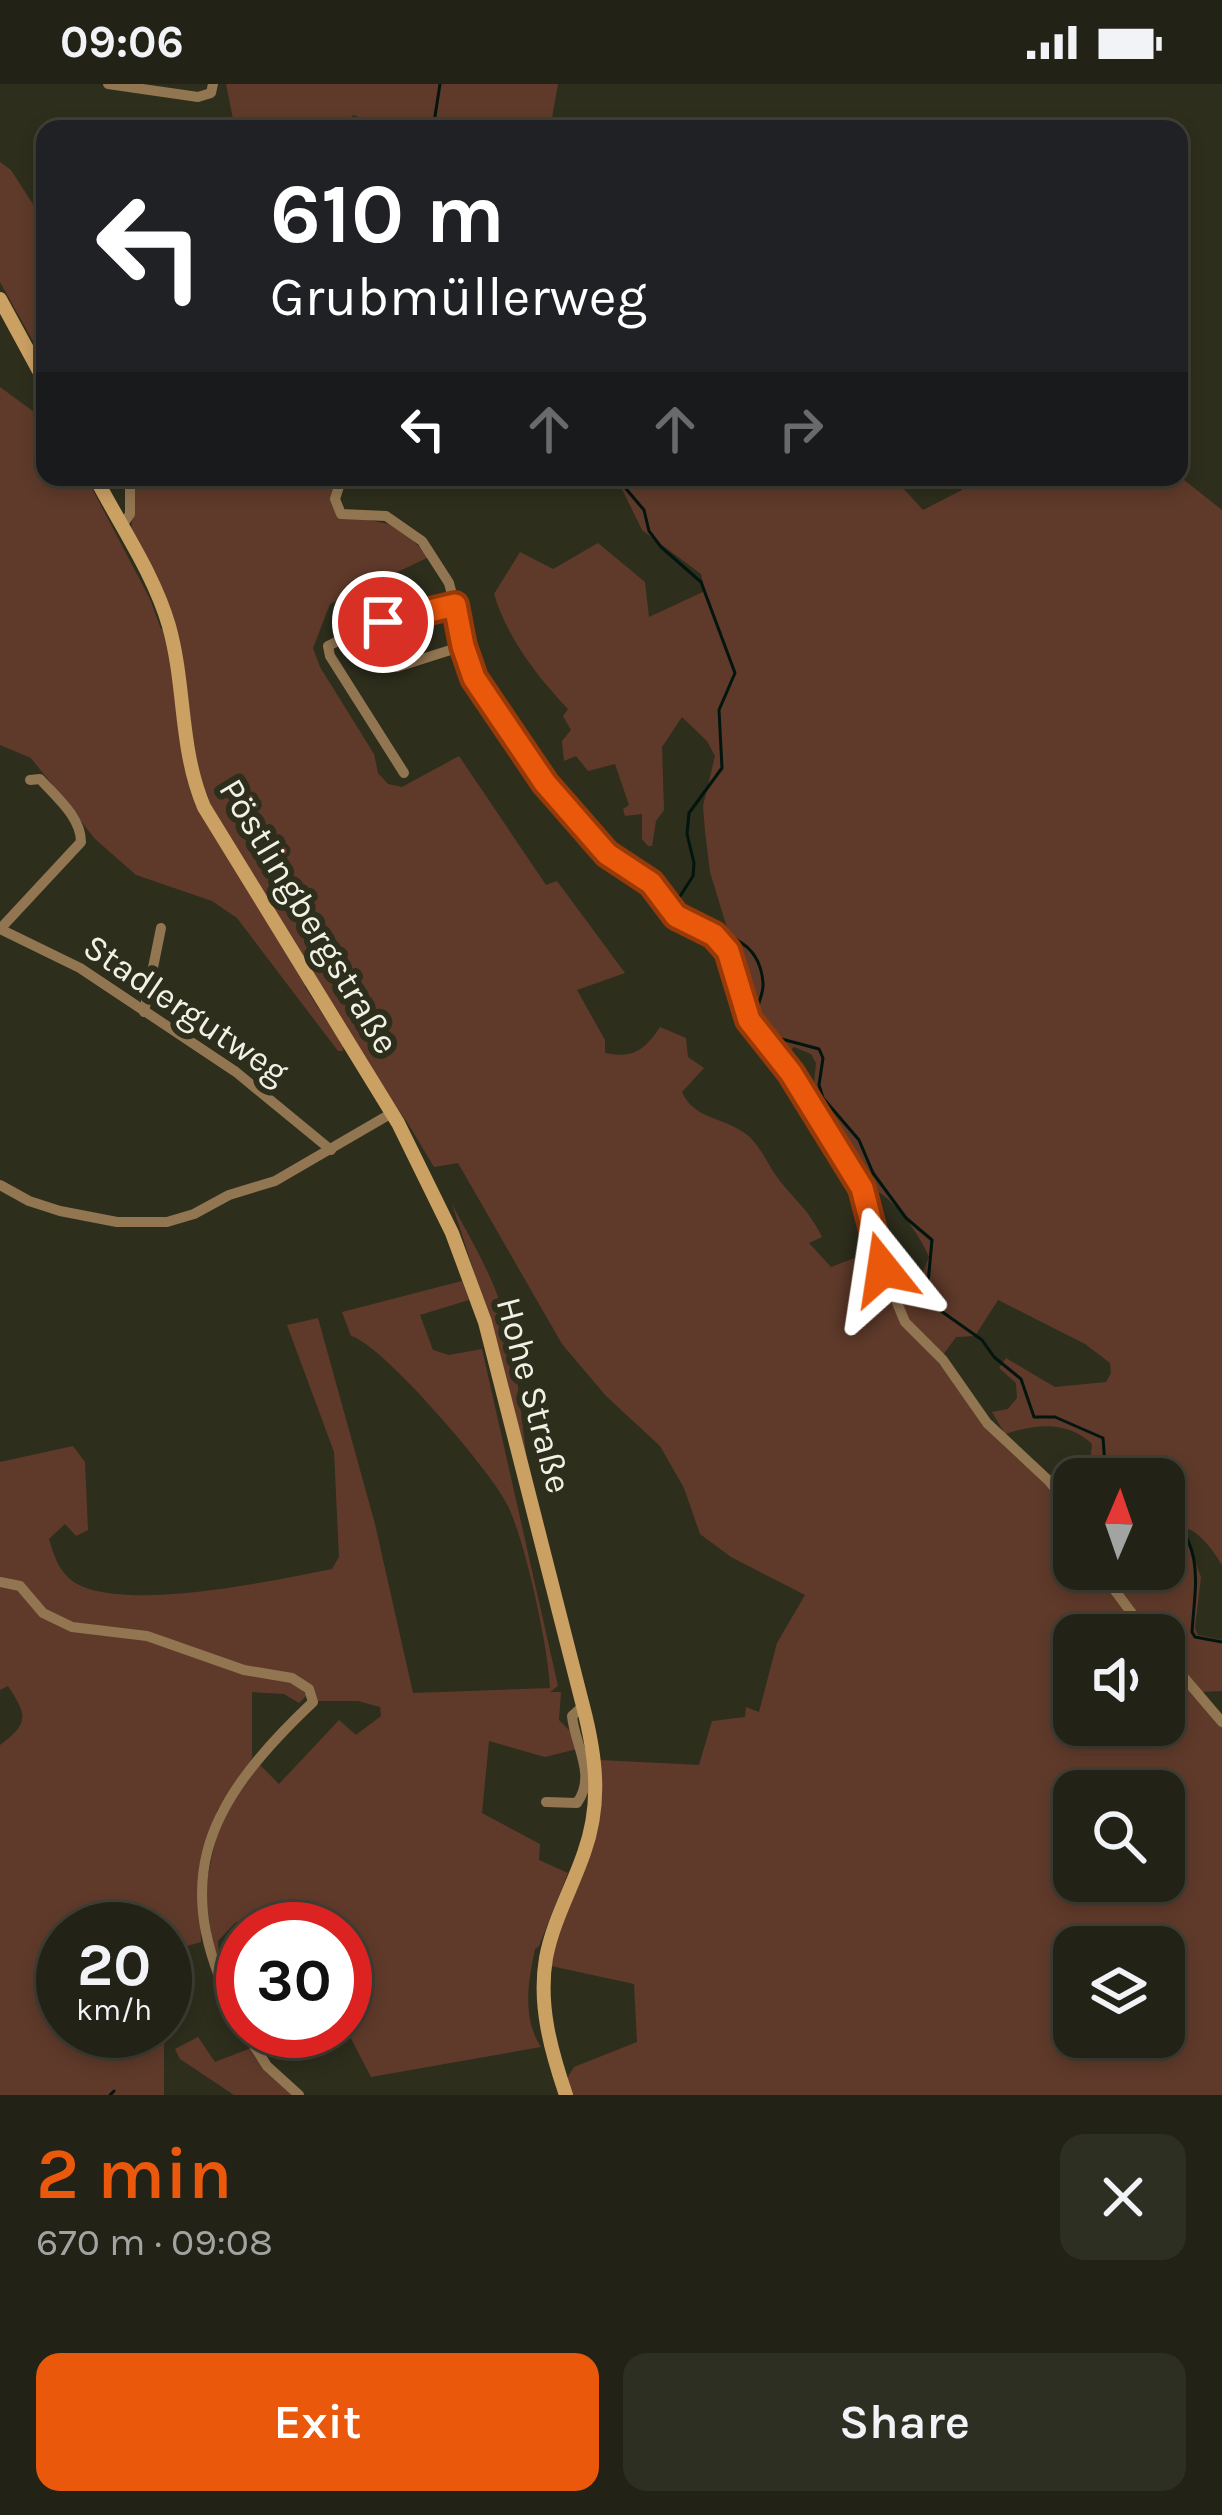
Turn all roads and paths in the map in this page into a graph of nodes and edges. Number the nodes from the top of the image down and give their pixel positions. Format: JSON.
{"nodes":[{"id":1,"x":108,"y":84,"type":"edge"},
{"id":2,"x":213,"y":84,"type":"edge"},
{"id":3,"x":0,"y":299,"type":"edge"},
{"id":4,"x":36,"y":365,"type":"edge"},
{"id":5,"x":100,"y":486,"type":"edge"},
{"id":6,"x":130,"y":486,"type":"edge"},
{"id":7,"x":338,"y":486,"type":"edge"},
{"id":8,"x":121,"y":527,"type":"junction"},
{"id":9,"x":455,"y":605,"type":"junction"},
{"id":10,"x":463,"y":646,"type":"junction"},
{"id":11,"x":398,"y":667,"type":"dead end"},
{"id":12,"x":404,"y":773,"type":"dead end"},
{"id":13,"x":30,"y":780,"type":"dead end"},
{"id":14,"x":161,"y":928,"type":"dead end"},
{"id":15,"x":0,"y":929,"type":"edge"},
{"id":16,"x":144,"y":1012,"type":"junction"},
{"id":17,"x":392,"y":1112,"type":"junction"},
{"id":18,"x":331,"y":1150,"type":"junction"},
{"id":19,"x":0,"y":1185,"type":"edge"},
{"id":20,"x":1053,"y":1486,"type":"edge"},
{"id":21,"x":0,"y":1582,"type":"edge"},
{"id":22,"x":1185,"y":1679,"type":"edge"},
{"id":23,"x":583,"y":1706,"type":"junction"},
{"id":24,"x":1222,"y":1722,"type":"edge"},
{"id":25,"x":546,"y":1802,"type":"dead end"},
{"id":26,"x":216,"y":1972,"type":"edge"},
{"id":27,"x":262,"y":2058,"type":"edge"},
{"id":28,"x":299,"y":2095,"type":"edge"},
{"id":29,"x":566,"y":2095,"type":"edge"}],
"edges":[{"from":1,"to":2,"type":"street"},
{"from":3,"to":4,"type":"main road"},
{"from":5,"to":8,"type":"main road","name":"Pöstlingbergstraße"},
{"from":6,"to":8,"type":"street"},
{"from":7,"to":9,"type":"street"},
{"from":8,"to":17,"type":"main road","name":"Pöstlingbergstraße"},
{"from":9,"to":10,"type":"street"},
{"from":9,"to":12,"type":"street"},
{"from":10,"to":11,"type":"street"},
{"from":10,"to":20,"type":"street"},
{"from":13,"to":15,"type":"street","name":"Stadlergutweg"},
{"from":14,"to":16,"type":"street"},
{"from":15,"to":16,"type":"street","name":"Stadlergutweg"},
{"from":16,"to":18,"type":"street","name":"Stadlergutweg"},
{"from":17,"to":18,"type":"street"},
{"from":17,"to":23,"type":"main road","name":"Hohe Straße"},
{"from":18,"to":19,"type":"street"},
{"from":21,"to":26,"type":"street"},
{"from":22,"to":24,"type":"street"},
{"from":23,"to":25,"type":"street","name":"Hohe Straße"},
{"from":23,"to":29,"type":"main road","name":"Hohe Straße"},
{"from":27,"to":28,"type":"street"}]}
